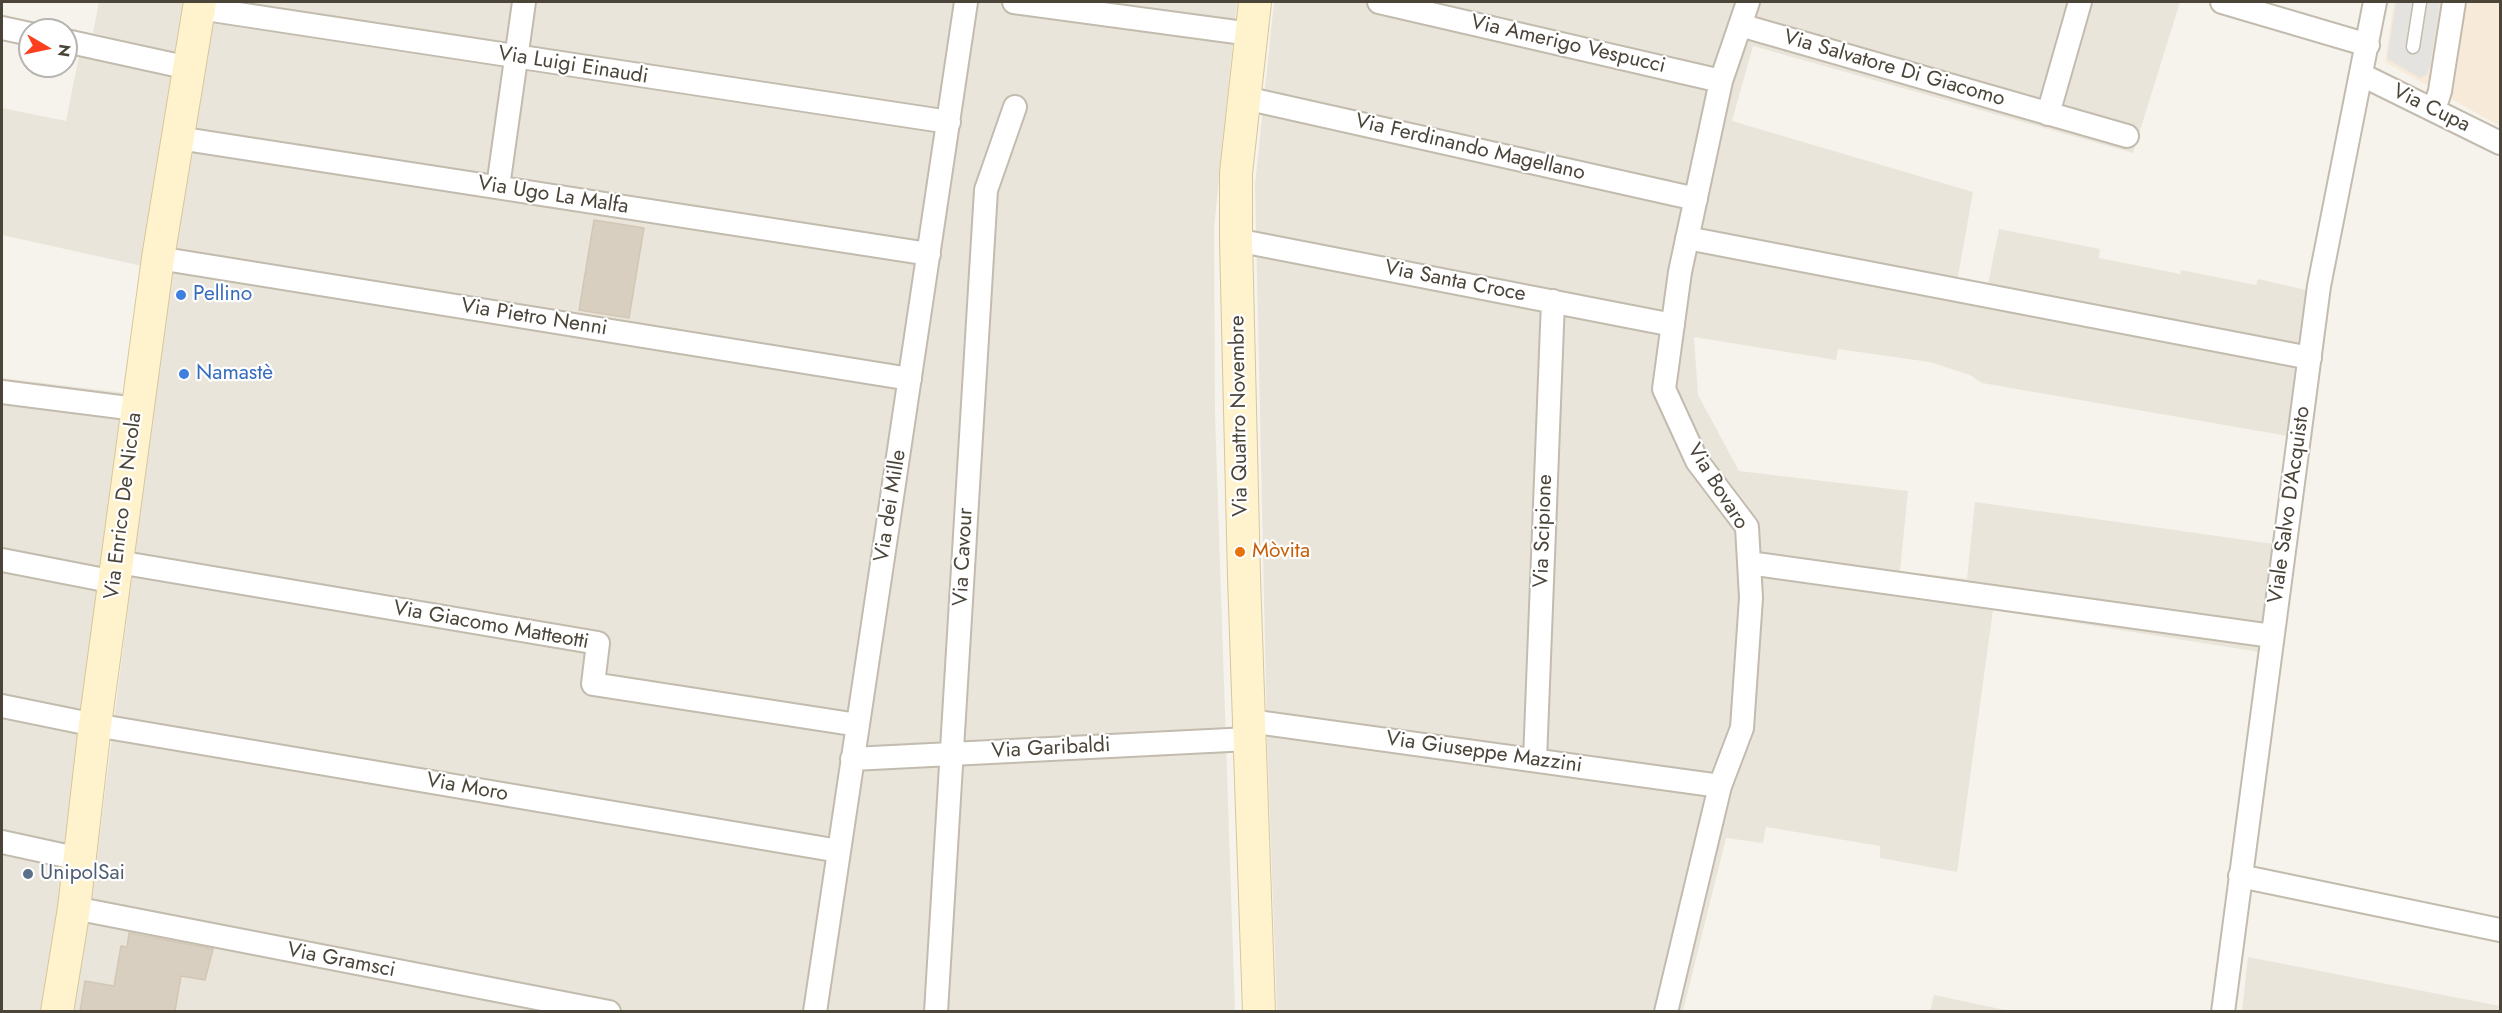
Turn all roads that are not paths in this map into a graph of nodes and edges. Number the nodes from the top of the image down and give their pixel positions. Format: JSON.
{"nodes":[{"id":1,"x":524,"y":2,"type":"edge"},
{"id":2,"x":966,"y":2,"type":"edge"},
{"id":3,"x":1014,"y":2,"type":"edge"},
{"id":4,"x":1255,"y":2,"type":"edge"},
{"id":5,"x":1379,"y":2,"type":"edge"},
{"id":6,"x":1748,"y":2,"type":"edge"},
{"id":7,"x":2080,"y":2,"type":"edge"},
{"id":8,"x":2222,"y":2,"type":"edge"},
{"id":9,"x":2375,"y":2,"type":"edge"},
{"id":10,"x":2420,"y":2,"type":"edge"},
{"id":11,"x":2454,"y":2,"type":"edge"},
{"id":12,"x":199,"y":5,"type":"edge"},
{"id":13,"x":1740,"y":25,"type":"junction"},
{"id":14,"x":2,"y":28,"type":"edge"},
{"id":15,"x":18,"y":31,"type":"edge"},
{"id":16,"x":1251,"y":34,"type":"junction"},
{"id":17,"x":78,"y":44,"type":"edge"},
{"id":18,"x":2368,"y":45,"type":"junction"},
{"id":19,"x":2413,"y":47,"type":"dead end"},
{"id":20,"x":515,"y":58,"type":"junction"},
{"id":21,"x":189,"y":68,"type":"junction"},
{"id":22,"x":2361,"y":75,"type":"junction"},
{"id":23,"x":1721,"y":81,"type":"junction"},
{"id":24,"x":1245,"y":98,"type":"junction"},
{"id":25,"x":1015,"y":107,"type":"dead end"},
{"id":26,"x":2434,"y":110,"type":"junction"},
{"id":27,"x":2048,"y":114,"type":"junction"},
{"id":28,"x":949,"y":122,"type":"junction"},
{"id":29,"x":2127,"y":136,"type":"dead end"},
{"id":30,"x":178,"y":138,"type":"junction"},
{"id":31,"x":2500,"y":143,"type":"edge"},
{"id":32,"x":498,"y":188,"type":"junction"},
{"id":33,"x":1696,"y":199,"type":"junction"},
{"id":34,"x":1687,"y":238,"type":"junction"},
{"id":35,"x":1236,"y":240,"type":"junction"},
{"id":36,"x":929,"y":254,"type":"junction"},
{"id":37,"x":158,"y":258,"type":"junction"},
{"id":38,"x":1553,"y":301,"type":"junction"},
{"id":39,"x":1673,"y":325,"type":"junction"},
{"id":40,"x":2310,"y":358,"type":"junction"},
{"id":41,"x":910,"y":379,"type":"junction"},
{"id":42,"x":2,"y":392,"type":"edge"},
{"id":43,"x":136,"y":409,"type":"junction"},
{"id":44,"x":2,"y":560,"type":"edge"},
{"id":45,"x":1749,"y":563,"type":"junction"},
{"id":46,"x":116,"y":572,"type":"junction"},
{"id":47,"x":2272,"y":636,"type":"junction"},
{"id":48,"x":2,"y":706,"type":"edge"},
{"id":49,"x":96,"y":725,"type":"junction"},
{"id":50,"x":858,"y":725,"type":"junction"},
{"id":51,"x":1249,"y":730,"type":"junction"},
{"id":52,"x":952,"y":754,"type":"junction"},
{"id":53,"x":852,"y":759,"type":"junction"},
{"id":54,"x":1535,"y":760,"type":"junction"},
{"id":55,"x":1720,"y":786,"type":"junction"},
{"id":56,"x":2,"y":842,"type":"edge"},
{"id":57,"x":838,"y":851,"type":"junction"},
{"id":58,"x":80,"y":859,"type":"junction"},
{"id":59,"x":2240,"y":876,"type":"junction"},
{"id":60,"x":74,"y":908,"type":"junction"},
{"id":61,"x":2500,"y":930,"type":"edge"},
{"id":62,"x":57,"y":1011,"type":"edge"},
{"id":63,"x":609,"y":1011,"type":"edge"},
{"id":64,"x":815,"y":1011,"type":"edge"},
{"id":65,"x":936,"y":1011,"type":"edge"},
{"id":66,"x":1259,"y":1011,"type":"edge"},
{"id":67,"x":1666,"y":1011,"type":"edge"},
{"id":68,"x":2223,"y":1011,"type":"edge"}],
"edges":[{"from":1,"to":20,"type":"street"},
{"from":2,"to":28,"type":"street","name":"Via dei Mille"},
{"from":3,"to":16,"type":"street"},
{"from":4,"to":16,"type":"street","name":"Via Quattro Novembre"},
{"from":5,"to":23,"type":"street","name":"Via Amerigo Vespucci"},
{"from":6,"to":13,"type":"street","name":"Via Bovaro"},
{"from":7,"to":27,"type":"street"},
{"from":8,"to":18,"type":"street"},
{"from":9,"to":18,"type":"street","name":"Viale Salvo D'Acquisto"},
{"from":10,"to":19,"type":"lane"},
{"from":11,"to":26,"type":"street"},
{"from":12,"to":20,"type":"street","name":"Via Luigi Einaudi"},
{"from":12,"to":21,"type":"street","name":"Via Enrico De Nicola"},
{"from":13,"to":23,"type":"street","name":"Via Bovaro"},
{"from":13,"to":27,"type":"street","name":"Via Salvatore Di Giacomo"},
{"from":14,"to":15,"type":"street"},
{"from":16,"to":24,"type":"street","name":"Via Quattro Novembre"},
{"from":17,"to":21,"type":"street"},
{"from":18,"to":22,"type":"street","name":"Viale Salvo D'Acquisto"},
{"from":20,"to":28,"type":"street","name":"Via Luigi Einaudi"},
{"from":20,"to":32,"type":"street"},
{"from":21,"to":30,"type":"street","name":"Via Enrico De Nicola"},
{"from":22,"to":26,"type":"street","name":"Via Cupa"},
{"from":22,"to":40,"type":"street","name":"Viale Salvo D'Acquisto"},
{"from":23,"to":33,"type":"street","name":"Via Bovaro"},
{"from":24,"to":33,"type":"street","name":"Via Ferdinando Magellano"},
{"from":24,"to":35,"type":"street","name":"Via Quattro Novembre"},
{"from":25,"to":52,"type":"street","name":"Via Cavour"},
{"from":26,"to":31,"type":"street","name":"Via Cupa"},
{"from":27,"to":29,"type":"street","name":"Via Salvatore Di Giacomo"},
{"from":28,"to":36,"type":"street","name":"Via dei Mille"},
{"from":30,"to":32,"type":"street","name":"Via Ugo La Malfa"},
{"from":30,"to":37,"type":"street","name":"Via Enrico De Nicola"},
{"from":32,"to":36,"type":"street","name":"Via Ugo La Malfa"},
{"from":33,"to":34,"type":"street","name":"Via Bovaro"},
{"from":34,"to":39,"type":"street","name":"Via Bovaro"},
{"from":34,"to":40,"type":"street"},
{"from":35,"to":38,"type":"street","name":"Via Santa Croce"},
{"from":35,"to":51,"type":"street","name":"Via Quattro Novembre"},
{"from":36,"to":41,"type":"street","name":"Via dei Mille"},
{"from":37,"to":41,"type":"street","name":"Via Pietro Nenni"},
{"from":37,"to":43,"type":"street","name":"Via Enrico De Nicola"},
{"from":38,"to":39,"type":"street","name":"Via Santa Croce"},
{"from":38,"to":54,"type":"street","name":"Via Scipione"},
{"from":39,"to":45,"type":"street","name":"Via Bovaro"},
{"from":40,"to":47,"type":"street","name":"Viale Salvo D'Acquisto"},
{"from":41,"to":50,"type":"street","name":"Via dei Mille"},
{"from":42,"to":43,"type":"street"},
{"from":43,"to":46,"type":"street","name":"Via Enrico De Nicola"},
{"from":44,"to":46,"type":"street"},
{"from":45,"to":47,"type":"street"},
{"from":45,"to":55,"type":"street","name":"Via Bovaro"},
{"from":46,"to":49,"type":"street","name":"Via Enrico De Nicola"},
{"from":46,"to":50,"type":"street","name":"Via Giacomo Matteotti"},
{"from":47,"to":59,"type":"street","name":"Viale Salvo D'Acquisto"},
{"from":48,"to":49,"type":"street","name":"Via Moro"},
{"from":49,"to":57,"type":"street","name":"Via Moro"},
{"from":49,"to":58,"type":"street","name":"Via Enrico De Nicola"},
{"from":50,"to":53,"type":"street","name":"Via dei Mille"},
{"from":51,"to":52,"type":"street","name":"Via Garibaldi"},
{"from":51,"to":54,"type":"street","name":"Via Giuseppe Mazzini"},
{"from":51,"to":66,"type":"street","name":"Via Quattro Novembre"},
{"from":52,"to":53,"type":"street","name":"Via Garibaldi"},
{"from":52,"to":65,"type":"street","name":"Via Cavour"},
{"from":53,"to":57,"type":"street","name":"Via dei Mille"},
{"from":54,"to":55,"type":"street","name":"Via Giuseppe Mazzini"},
{"from":55,"to":67,"type":"street","name":"Via Bovaro"},
{"from":56,"to":58,"type":"street"},
{"from":57,"to":64,"type":"street","name":"Via dei Mille"},
{"from":58,"to":60,"type":"street","name":"Via Enrico De Nicola"},
{"from":59,"to":61,"type":"street"},
{"from":59,"to":68,"type":"street","name":"Viale Salvo D'Acquisto"},
{"from":60,"to":62,"type":"street","name":"Via Enrico De Nicola"},
{"from":60,"to":63,"type":"street","name":"Via Gramsci"}]}
